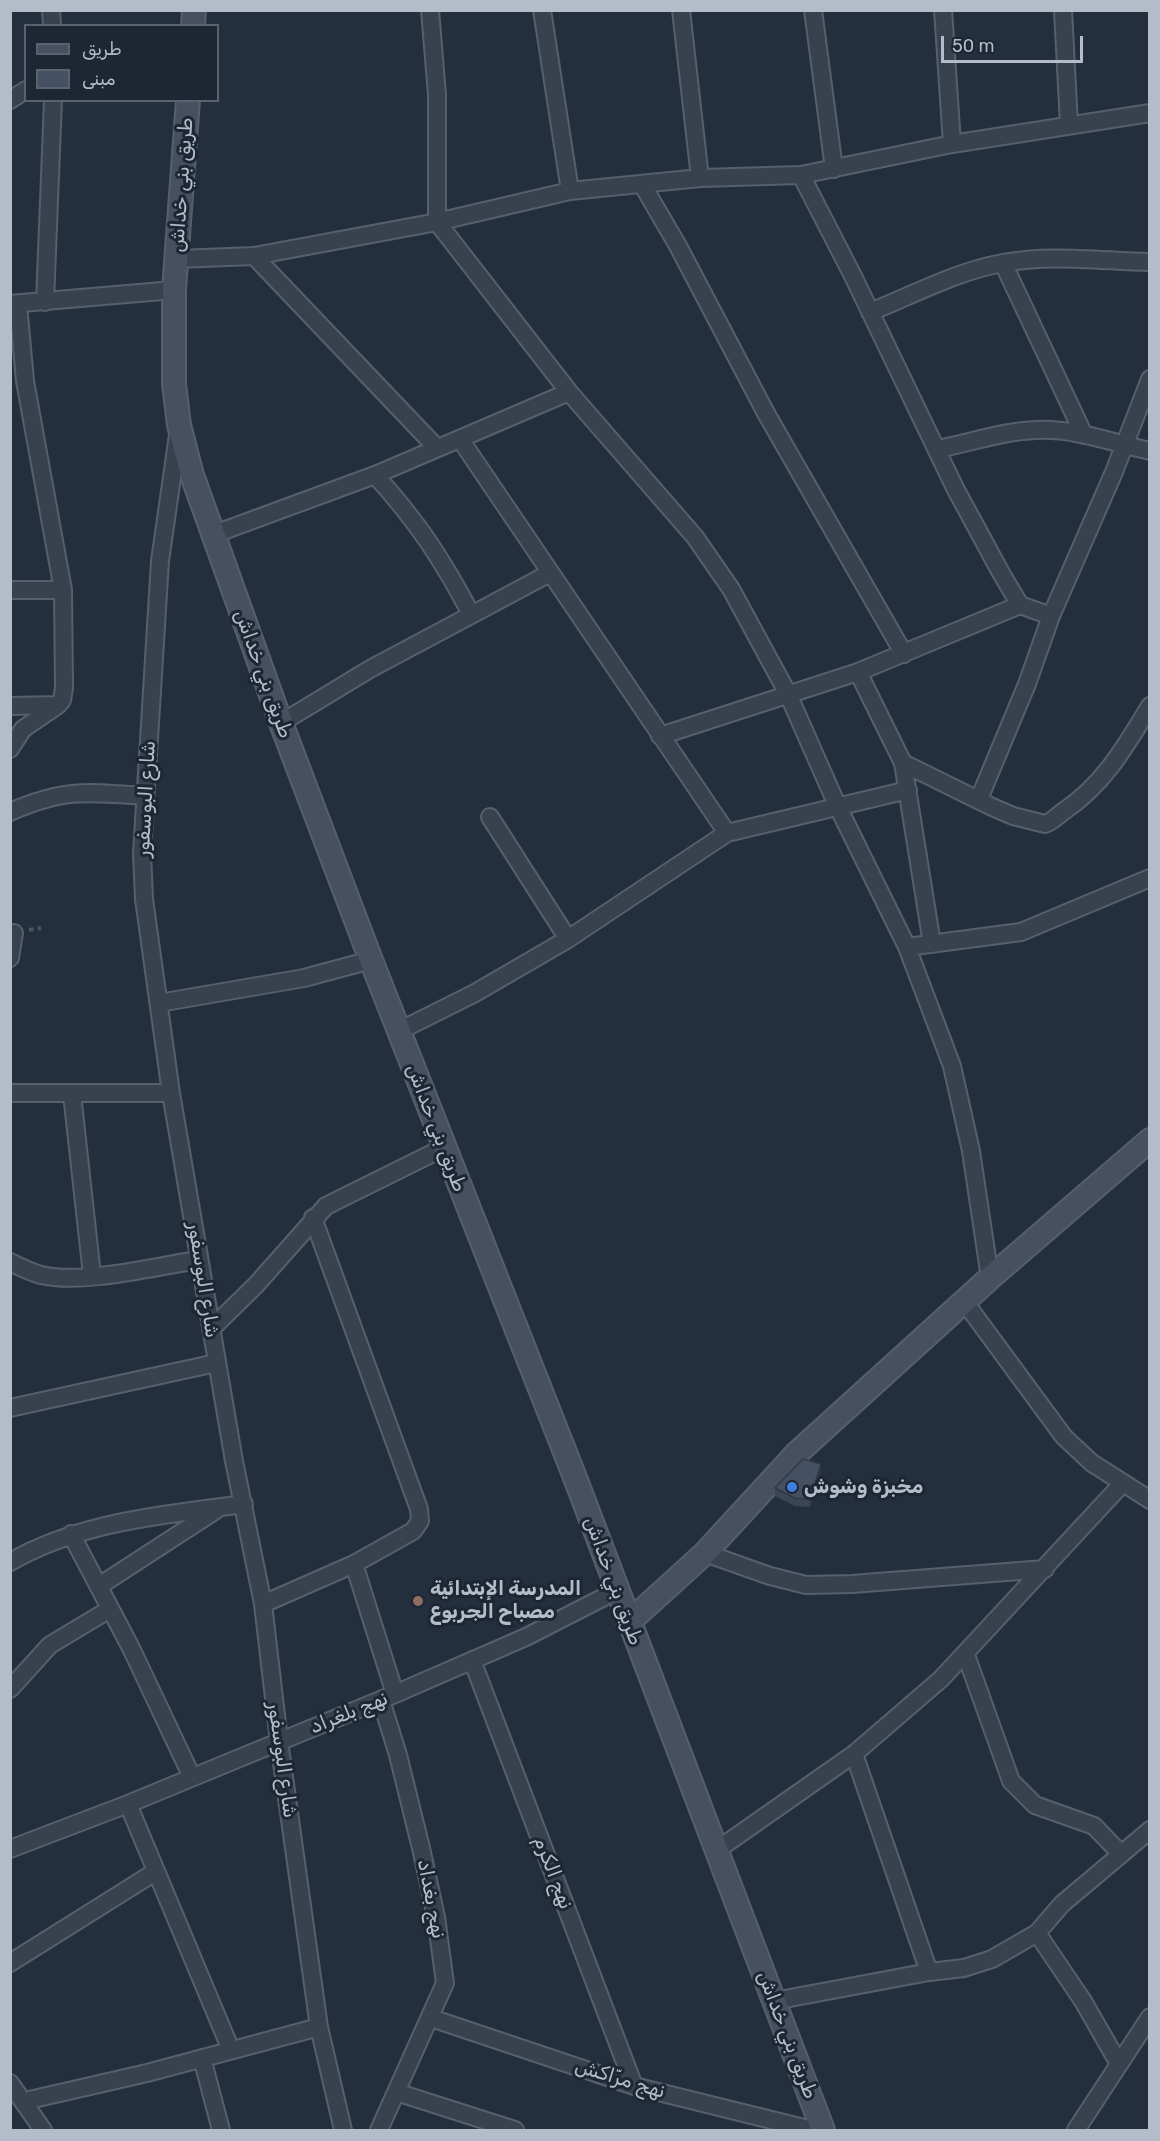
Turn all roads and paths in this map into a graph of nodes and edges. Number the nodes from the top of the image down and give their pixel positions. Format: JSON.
{"nodes":[{"id":1,"x":430,"y":10,"type":"edge"},
{"id":2,"x":542,"y":10,"type":"edge"},
{"id":3,"x":681,"y":10,"type":"edge"},
{"id":4,"x":813,"y":10,"type":"edge"},
{"id":5,"x":943,"y":10,"type":"edge"},
{"id":6,"x":1063,"y":10,"type":"edge"},
{"id":7,"x":24,"y":91,"type":"edge"},
{"id":8,"x":10,"y":100,"type":"edge"},
{"id":9,"x":53,"y":102,"type":"edge"},
{"id":10,"x":188,"y":102,"type":"edge"},
{"id":11,"x":1149,"y":113,"type":"edge"},
{"id":12,"x":1069,"y":125,"type":"junction"},
{"id":13,"x":952,"y":144,"type":"junction"},
{"id":14,"x":834,"y":169,"type":"junction"},
{"id":15,"x":801,"y":175,"type":"junction"},
{"id":16,"x":700,"y":178,"type":"junction"},
{"id":17,"x":642,"y":184,"type":"junction"},
{"id":18,"x":570,"y":191,"type":"junction"},
{"id":19,"x":437,"y":222,"type":"junction"},
{"id":20,"x":254,"y":256,"type":"junction"},
{"id":21,"x":177,"y":259,"type":"junction"},
{"id":22,"x":1149,"y":262,"type":"edge"},
{"id":23,"x":1003,"y":263,"type":"junction"},
{"id":24,"x":174,"y":290,"type":"junction"},
{"id":25,"x":45,"y":302,"type":"junction"},
{"id":26,"x":14,"y":304,"type":"edge"},
{"id":27,"x":870,"y":312,"type":"junction"},
{"id":28,"x":1149,"y":379,"type":"edge"},
{"id":29,"x":569,"y":392,"type":"junction"},
{"id":30,"x":179,"y":425,"type":"junction"},
{"id":31,"x":1084,"y":435,"type":"junction"},
{"id":32,"x":460,"y":439,"type":"junction"},
{"id":33,"x":1125,"y":446,"type":"junction"},
{"id":34,"x":436,"y":448,"type":"junction"},
{"id":35,"x":937,"y":449,"type":"junction"},
{"id":36,"x":1149,"y":451,"type":"edge"},
{"id":37,"x":375,"y":475,"type":"junction"},
{"id":38,"x":212,"y":535,"type":"junction"},
{"id":39,"x":550,"y":573,"type":"junction"},
{"id":40,"x":10,"y":590,"type":"edge"},
{"id":41,"x":63,"y":590,"type":"junction"},
{"id":42,"x":1020,"y":605,"type":"junction"},
{"id":43,"x":471,"y":614,"type":"junction"},
{"id":44,"x":1051,"y":616,"type":"junction"},
{"id":45,"x":904,"y":654,"type":"junction"},
{"id":46,"x":858,"y":672,"type":"junction"},
{"id":47,"x":788,"y":694,"type":"junction"},
{"id":48,"x":58,"y":705,"type":"junction"},
{"id":49,"x":10,"y":706,"type":"edge"},
{"id":50,"x":1149,"y":706,"type":"edge"},
{"id":51,"x":281,"y":723,"type":"junction"},
{"id":52,"x":660,"y":736,"type":"junction"},
{"id":53,"x":10,"y":748,"type":"edge"},
{"id":54,"x":903,"y":763,"type":"junction"},
{"id":55,"x":908,"y":790,"type":"junction"},
{"id":56,"x":145,"y":796,"type":"junction"},
{"id":57,"x":979,"y":799,"type":"junction"},
{"id":58,"x":837,"y":805,"type":"junction"},
{"id":59,"x":10,"y":812,"type":"edge"},
{"id":60,"x":490,"y":817,"type":"dead end"},
{"id":61,"x":727,"y":833,"type":"junction"},
{"id":62,"x":1149,"y":878,"type":"edge"},
{"id":63,"x":14,"y":933,"type":"dead end"},
{"id":64,"x":568,"y":939,"type":"junction"},
{"id":65,"x":932,"y":944,"type":"junction"},
{"id":66,"x":907,"y":947,"type":"junction"},
{"id":67,"x":10,"y":958,"type":"edge"},
{"id":68,"x":371,"y":960,"type":"junction"},
{"id":69,"x":159,"y":1003,"type":"junction"},
{"id":70,"x":399,"y":1031,"type":"junction"},
{"id":71,"x":10,"y":1093,"type":"edge"},
{"id":72,"x":171,"y":1093,"type":"junction"},
{"id":73,"x":72,"y":1094,"type":"junction"},
{"id":74,"x":1149,"y":1140,"type":"edge"},
{"id":75,"x":443,"y":1148,"type":"junction"},
{"id":76,"x":313,"y":1218,"type":"junction"},
{"id":77,"x":199,"y":1260,"type":"junction"},
{"id":78,"x":10,"y":1262,"type":"edge"},
{"id":79,"x":92,"y":1275,"type":"junction"},
{"id":80,"x":990,"y":1278,"type":"junction"},
{"id":81,"x":964,"y":1301,"type":"junction"},
{"id":82,"x":211,"y":1329,"type":"junction"},
{"id":83,"x":216,"y":1364,"type":"junction"},
{"id":84,"x":10,"y":1408,"type":"edge"},
{"id":85,"x":1122,"y":1484,"type":"junction"},
{"id":86,"x":1149,"y":1500,"type":"edge"},
{"id":87,"x":244,"y":1504,"type":"junction"},
{"id":88,"x":220,"y":1508,"type":"junction"},
{"id":89,"x":71,"y":1534,"type":"junction"},
{"id":90,"x":705,"y":1553,"type":"junction"},
{"id":91,"x":10,"y":1562,"type":"edge"},
{"id":92,"x":354,"y":1564,"type":"junction"},
{"id":93,"x":1045,"y":1569,"type":"junction"},
{"id":94,"x":99,"y":1586,"type":"junction"},
{"id":95,"x":616,"y":1591,"type":"junction"},
{"id":96,"x":263,"y":1604,"type":"junction"},
{"id":97,"x":110,"y":1609,"type":"junction"},
{"id":98,"x":628,"y":1623,"type":"junction"},
{"id":99,"x":966,"y":1655,"type":"junction"},
{"id":100,"x":472,"y":1660,"type":"junction"},
{"id":101,"x":10,"y":1689,"type":"edge"},
{"id":102,"x":388,"y":1697,"type":"junction"},
{"id":103,"x":279,"y":1741,"type":"junction"},
{"id":104,"x":854,"y":1754,"type":"junction"},
{"id":105,"x":192,"y":1777,"type":"junction"},
{"id":106,"x":128,"y":1804,"type":"junction"},
{"id":107,"x":1149,"y":1830,"type":"edge"},
{"id":108,"x":10,"y":1849,"type":"edge"},
{"id":109,"x":717,"y":1851,"type":"junction"},
{"id":110,"x":1120,"y":1853,"type":"junction"},
{"id":111,"x":155,"y":1872,"type":"junction"},
{"id":112,"x":1037,"y":1933,"type":"junction"},
{"id":113,"x":10,"y":1963,"type":"edge"},
{"id":114,"x":929,"y":1972,"type":"junction"},
{"id":115,"x":774,"y":2001,"type":"junction"},
{"id":116,"x":431,"y":2018,"type":"junction"},
{"id":117,"x":1149,"y":2018,"type":"edge"},
{"id":118,"x":319,"y":2027,"type":"junction"},
{"id":119,"x":231,"y":2050,"type":"junction"},
{"id":120,"x":202,"y":2058,"type":"junction"},
{"id":121,"x":1119,"y":2064,"type":"junction"},
{"id":122,"x":10,"y":2083,"type":"edge"},
{"id":123,"x":634,"y":2086,"type":"junction"},
{"id":124,"x":396,"y":2092,"type":"junction"},
{"id":125,"x":25,"y":2101,"type":"junction"},
{"id":126,"x":43,"y":2130,"type":"edge"},
{"id":127,"x":221,"y":2130,"type":"edge"},
{"id":128,"x":342,"y":2130,"type":"edge"},
{"id":129,"x":379,"y":2130,"type":"edge"},
{"id":130,"x":515,"y":2130,"type":"edge"},
{"id":131,"x":812,"y":2130,"type":"edge"},
{"id":132,"x":823,"y":2130,"type":"edge"},
{"id":133,"x":1076,"y":2130,"type":"edge"}],
"edges":[{"from":1,"to":19,"type":"street"},
{"from":2,"to":18,"type":"street"},
{"from":3,"to":16,"type":"street"},
{"from":4,"to":14,"type":"street"},
{"from":5,"to":13,"type":"street"},
{"from":6,"to":12,"type":"street"},
{"from":7,"to":8,"type":"street"},
{"from":9,"to":25,"type":"street"},
{"from":10,"to":21,"type":"main road","name":"طريق بني خداش"},
{"from":11,"to":12,"type":"street"},
{"from":12,"to":13,"type":"street"},
{"from":13,"to":14,"type":"street"},
{"from":14,"to":15,"type":"street"},
{"from":15,"to":16,"type":"street"},
{"from":15,"to":27,"type":"street"},
{"from":16,"to":17,"type":"street"},
{"from":17,"to":18,"type":"street"},
{"from":17,"to":45,"type":"street"},
{"from":18,"to":19,"type":"street"},
{"from":19,"to":20,"type":"street"},
{"from":19,"to":29,"type":"street"},
{"from":20,"to":21,"type":"street"},
{"from":20,"to":34,"type":"street"},
{"from":21,"to":24,"type":"main road","name":"طريق بني خداش"},
{"from":22,"to":23,"type":"street"},
{"from":23,"to":27,"type":"street"},
{"from":23,"to":31,"type":"street"},
{"from":24,"to":25,"type":"street"},
{"from":24,"to":30,"type":"main road","name":"طريق بني خداش"},
{"from":25,"to":26,"type":"street"},
{"from":26,"to":41,"type":"street"},
{"from":27,"to":35,"type":"street"},
{"from":28,"to":33,"type":"street"},
{"from":29,"to":32,"type":"street"},
{"from":29,"to":47,"type":"street"},
{"from":30,"to":38,"type":"main road","name":"طريق بني خداش"},
{"from":30,"to":56,"type":"street","name":"شارع البوسفور"},
{"from":31,"to":33,"type":"street"},
{"from":31,"to":35,"type":"street"},
{"from":32,"to":34,"type":"street"},
{"from":32,"to":39,"type":"street"},
{"from":33,"to":36,"type":"street"},
{"from":33,"to":44,"type":"street"},
{"from":34,"to":37,"type":"street"},
{"from":35,"to":42,"type":"street"},
{"from":37,"to":38,"type":"street"},
{"from":37,"to":43,"type":"street"},
{"from":38,"to":51,"type":"main road","name":"طريق بني خداش"},
{"from":39,"to":43,"type":"street"},
{"from":39,"to":52,"type":"street"},
{"from":40,"to":41,"type":"street"},
{"from":41,"to":48,"type":"street"},
{"from":42,"to":44,"type":"street"},
{"from":42,"to":45,"type":"street"},
{"from":43,"to":51,"type":"street"},
{"from":44,"to":57,"type":"street"},
{"from":45,"to":46,"type":"street"},
{"from":46,"to":47,"type":"street"},
{"from":46,"to":54,"type":"street"},
{"from":47,"to":52,"type":"street"},
{"from":47,"to":58,"type":"street"},
{"from":48,"to":49,"type":"street"},
{"from":48,"to":53,"type":"street"},
{"from":50,"to":57,"type":"street"},
{"from":51,"to":68,"type":"main road","name":"طريق بني خداش"},
{"from":52,"to":61,"type":"street"},
{"from":54,"to":55,"type":"street"},
{"from":54,"to":57,"type":"street"},
{"from":55,"to":58,"type":"street"},
{"from":55,"to":65,"type":"street"},
{"from":56,"to":59,"type":"street"},
{"from":56,"to":69,"type":"street","name":"شارع البوسفور"},
{"from":58,"to":61,"type":"street"},
{"from":58,"to":66,"type":"street"},
{"from":60,"to":64,"type":"street"},
{"from":61,"to":64,"type":"street"},
{"from":62,"to":65,"type":"street"},
{"from":63,"to":67,"type":"street"},
{"from":64,"to":70,"type":"street"},
{"from":65,"to":66,"type":"street"},
{"from":66,"to":80,"type":"street"},
{"from":68,"to":69,"type":"street"},
{"from":68,"to":70,"type":"main road","name":"طريق بني خداش"},
{"from":69,"to":72,"type":"street","name":"شارع البوسفور"},
{"from":70,"to":75,"type":"main road","name":"طريق بني خداش"},
{"from":71,"to":73,"type":"street"},
{"from":72,"to":73,"type":"street"},
{"from":72,"to":77,"type":"street","name":"شارع البوسفور"},
{"from":73,"to":79,"type":"street"},
{"from":74,"to":80,"type":"main road"},
{"from":75,"to":76,"type":"street"},
{"from":75,"to":95,"type":"main road","name":"طريق بني خداش"},
{"from":76,"to":82,"type":"street"},
{"from":76,"to":92,"type":"street"},
{"from":77,"to":79,"type":"street"},
{"from":77,"to":82,"type":"street","name":"شارع البوسفور"},
{"from":78,"to":79,"type":"street"},
{"from":80,"to":81,"type":"main road"},
{"from":81,"to":85,"type":"street"},
{"from":81,"to":90,"type":"main road"},
{"from":82,"to":83,"type":"street","name":"شارع البوسفور"},
{"from":83,"to":84,"type":"street"},
{"from":83,"to":87,"type":"street","name":"شارع البوسفور"},
{"from":85,"to":86,"type":"street"},
{"from":85,"to":93,"type":"street"},
{"from":87,"to":88,"type":"street"},
{"from":87,"to":96,"type":"street","name":"شارع البوسفور"},
{"from":88,"to":89,"type":"street"},
{"from":88,"to":94,"type":"street"},
{"from":89,"to":91,"type":"street"},
{"from":89,"to":94,"type":"street"},
{"from":90,"to":93,"type":"street"},
{"from":90,"to":98,"type":"main road"},
{"from":92,"to":96,"type":"street"},
{"from":92,"to":102,"type":"street","name":"نهج بغداد"},
{"from":93,"to":99,"type":"street"},
{"from":94,"to":97,"type":"street"},
{"from":95,"to":98,"type":"main road","name":"طريق بني خداش"},
{"from":95,"to":100,"type":"street","name":"نهج بلغراد"},
{"from":96,"to":103,"type":"street","name":"شارع البوسفور"},
{"from":97,"to":101,"type":"street"},
{"from":97,"to":105,"type":"street"},
{"from":98,"to":109,"type":"main road","name":"طريق بني خداش"},
{"from":99,"to":104,"type":"street"},
{"from":99,"to":110,"type":"street"},
{"from":100,"to":102,"type":"street","name":"نهج بلغراد"},
{"from":100,"to":123,"type":"street","name":"نهج الكرم"},
{"from":102,"to":103,"type":"street","name":"نهج بلغراد"},
{"from":102,"to":116,"type":"street","name":"نهج بغداد"},
{"from":103,"to":105,"type":"street","name":"نهج بلغراد"},
{"from":103,"to":118,"type":"street","name":"شارع البوسفور"},
{"from":104,"to":109,"type":"street"},
{"from":104,"to":114,"type":"street"},
{"from":105,"to":106,"type":"street","name":"نهج بلغراد"},
{"from":106,"to":108,"type":"street","name":"نهج بلغراد"},
{"from":106,"to":111,"type":"street"},
{"from":107,"to":110,"type":"street"},
{"from":109,"to":115,"type":"main road","name":"طريق بني خداش"},
{"from":110,"to":112,"type":"street"},
{"from":111,"to":113,"type":"street"},
{"from":111,"to":119,"type":"street"},
{"from":112,"to":114,"type":"street"},
{"from":112,"to":121,"type":"street"},
{"from":114,"to":115,"type":"street"},
{"from":115,"to":132,"type":"main road","name":"طريق بني خداش"},
{"from":116,"to":123,"type":"street","name":"نهج مرّاكش"},
{"from":116,"to":124,"type":"street","name":"نهج بغداد"},
{"from":117,"to":121,"type":"street"},
{"from":118,"to":119,"type":"street"},
{"from":118,"to":128,"type":"street","name":"شارع البوسفور"},
{"from":119,"to":120,"type":"street"},
{"from":120,"to":125,"type":"street"},
{"from":120,"to":127,"type":"street"},
{"from":121,"to":133,"type":"street"},
{"from":122,"to":125,"type":"street"},
{"from":123,"to":131,"type":"street","name":"نهج مرّاكش"},
{"from":124,"to":129,"type":"street","name":"نهج بغداد"},
{"from":124,"to":130,"type":"street"},
{"from":125,"to":126,"type":"street"}]}
